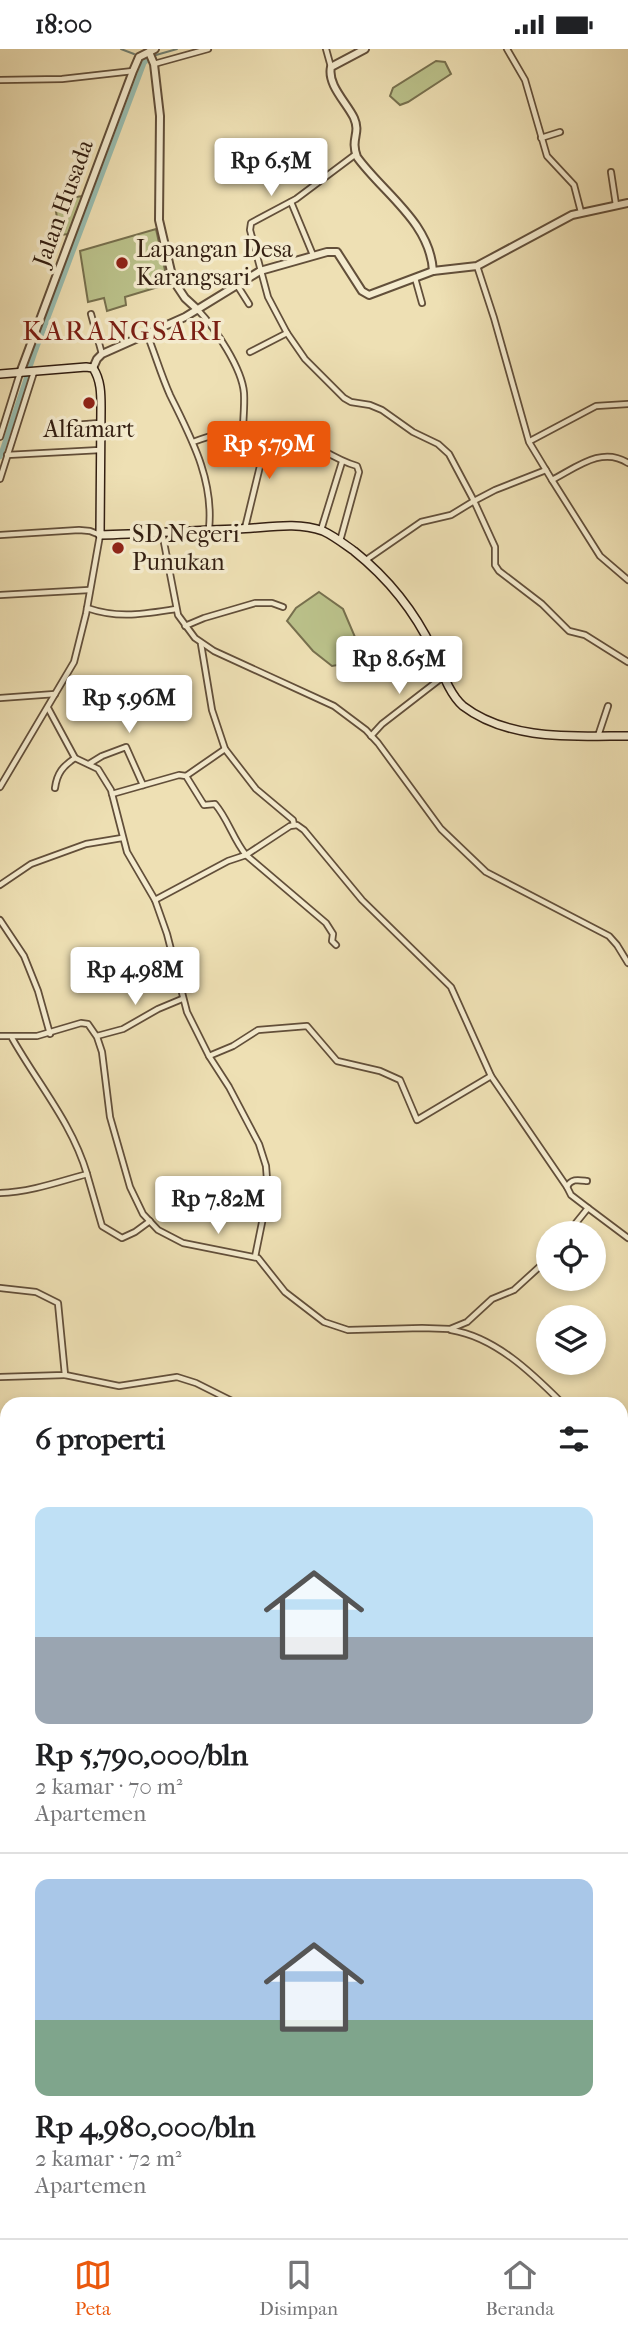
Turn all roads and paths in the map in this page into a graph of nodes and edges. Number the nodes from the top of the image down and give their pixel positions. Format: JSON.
{"nodes":[{"id":1,"x":208,"y":49,"type":"edge"},
{"id":2,"x":326,"y":49,"type":"edge"},
{"id":3,"x":365,"y":49,"type":"edge"},
{"id":4,"x":508,"y":49,"type":"edge"},
{"id":5,"x":152,"y":50,"type":"edge"},
{"id":6,"x":154,"y":64,"type":"junction"},
{"id":7,"x":331,"y":67,"type":"junction"},
{"id":8,"x":133,"y":71,"type":"junction"},
{"id":9,"x":0,"y":80,"type":"edge"},
{"id":10,"x":560,"y":132,"type":"dead end"},
{"id":11,"x":541,"y":138,"type":"junction"},
{"id":12,"x":356,"y":154,"type":"junction"},
{"id":13,"x":611,"y":173,"type":"dead end"},
{"id":14,"x":291,"y":202,"type":"junction"},
{"id":15,"x":628,"y":203,"type":"edge"},
{"id":16,"x":616,"y":205,"type":"junction"},
{"id":17,"x":582,"y":212,"type":"junction"},
{"id":18,"x":313,"y":255,"type":"junction"},
{"id":19,"x":477,"y":265,"type":"junction"},
{"id":20,"x":260,"y":271,"type":"junction"},
{"id":21,"x":433,"y":271,"type":"junction"},
{"id":22,"x":415,"y":278,"type":"junction"},
{"id":23,"x":237,"y":285,"type":"junction"},
{"id":24,"x":422,"y":303,"type":"dead end"},
{"id":25,"x":248,"y":304,"type":"dead end"},
{"id":26,"x":198,"y":310,"type":"junction"},
{"id":27,"x":90,"y":314,"type":"dead end"},
{"id":28,"x":287,"y":333,"type":"junction"},
{"id":29,"x":147,"y":334,"type":"junction"},
{"id":30,"x":250,"y":352,"type":"dead end"},
{"id":31,"x":102,"y":354,"type":"junction"},
{"id":32,"x":93,"y":368,"type":"junction"},
{"id":33,"x":28,"y":372,"type":"junction"},
{"id":34,"x":0,"y":374,"type":"edge"},
{"id":35,"x":628,"y":404,"type":"edge"},
{"id":36,"x":100,"y":422,"type":"junction"},
{"id":37,"x":242,"y":427,"type":"junction"},
{"id":38,"x":269,"y":429,"type":"junction"},
{"id":39,"x":72,"y":435,"type":"dead end"},
{"id":40,"x":4,"y":440,"type":"edge"},
{"id":41,"x":193,"y":442,"type":"junction"},
{"id":42,"x":529,"y":442,"type":"junction"},
{"id":43,"x":243,"y":443,"type":"dead end"},
{"id":44,"x":101,"y":450,"type":"junction"},
{"id":45,"x":7,"y":454,"type":"junction"},
{"id":46,"x":342,"y":462,"type":"junction"},
{"id":47,"x":628,"y":463,"type":"edge"},
{"id":48,"x":546,"y":470,"type":"junction"},
{"id":49,"x":0,"y":479,"type":"edge"},
{"id":50,"x":552,"y":480,"type":"junction"},
{"id":51,"x":474,"y":501,"type":"junction"},
{"id":52,"x":245,"y":528,"type":"junction"},
{"id":53,"x":209,"y":529,"type":"junction"},
{"id":54,"x":162,"y":531,"type":"junction"},
{"id":55,"x":321,"y":531,"type":"junction"},
{"id":56,"x":0,"y":535,"type":"edge"},
{"id":57,"x":100,"y":535,"type":"junction"},
{"id":58,"x":340,"y":541,"type":"junction"},
{"id":59,"x":366,"y":560,"type":"junction"},
{"id":60,"x":628,"y":580,"type":"edge"},
{"id":61,"x":89,"y":590,"type":"junction"},
{"id":62,"x":0,"y":595,"type":"edge"},
{"id":63,"x":283,"y":607,"type":"dead end"},
{"id":64,"x":87,"y":608,"type":"junction"},
{"id":65,"x":176,"y":610,"type":"junction"},
{"id":66,"x":185,"y":627,"type":"junction"},
{"id":67,"x":201,"y":643,"type":"junction"},
{"id":68,"x":628,"y":662,"type":"edge"},
{"id":69,"x":444,"y":675,"type":"junction"},
{"id":70,"x":56,"y":694,"type":"junction"},
{"id":71,"x":0,"y":698,"type":"edge"},
{"id":72,"x":608,"y":706,"type":"dead end"},
{"id":73,"x":48,"y":708,"type":"junction"},
{"id":74,"x":371,"y":736,"type":"junction"},
{"id":75,"x":628,"y":736,"type":"edge"},
{"id":76,"x":597,"y":737,"type":"junction"},
{"id":77,"x":225,"y":749,"type":"junction"},
{"id":78,"x":75,"y":758,"type":"junction"},
{"id":79,"x":89,"y":764,"type":"junction"},
{"id":80,"x":186,"y":776,"type":"junction"},
{"id":81,"x":143,"y":785,"type":"junction"},
{"id":82,"x":0,"y":787,"type":"edge"},
{"id":83,"x":55,"y":788,"type":"dead end"},
{"id":84,"x":112,"y":794,"type":"junction"},
{"id":85,"x":294,"y":825,"type":"junction"},
{"id":86,"x":122,"y":838,"type":"junction"},
{"id":87,"x":246,"y":855,"type":"junction"},
{"id":88,"x":0,"y":885,"type":"edge"},
{"id":89,"x":155,"y":900,"type":"junction"},
{"id":90,"x":0,"y":920,"type":"edge"},
{"id":91,"x":336,"y":945,"type":"dead end"},
{"id":92,"x":628,"y":963,"type":"edge"},
{"id":93,"x":183,"y":999,"type":"junction"},
{"id":94,"x":50,"y":1034,"type":"junction"},
{"id":95,"x":0,"y":1036,"type":"edge"},
{"id":96,"x":97,"y":1037,"type":"junction"},
{"id":97,"x":11,"y":1038,"type":"junction"},
{"id":98,"x":209,"y":1056,"type":"junction"},
{"id":99,"x":491,"y":1076,"type":"junction"},
{"id":100,"x":87,"y":1174,"type":"junction"},
{"id":101,"x":587,"y":1181,"type":"dead end"},
{"id":102,"x":567,"y":1187,"type":"junction"},
{"id":103,"x":0,"y":1193,"type":"edge"},
{"id":104,"x":588,"y":1207,"type":"junction"},
{"id":105,"x":150,"y":1221,"type":"junction"},
{"id":106,"x":577,"y":1221,"type":"edge"},
{"id":107,"x":628,"y":1238,"type":"edge"},
{"id":108,"x":255,"y":1257,"type":"junction"},
{"id":109,"x":536,"y":1270,"type":"edge"},
{"id":110,"x":0,"y":1288,"type":"edge"},
{"id":111,"x":450,"y":1329,"type":"junction"},
{"id":112,"x":65,"y":1375,"type":"junction"},
{"id":113,"x":0,"y":1377,"type":"edge"},
{"id":114,"x":224,"y":1397,"type":"edge"},
{"id":115,"x":556,"y":1397,"type":"edge"}],
"edges":[{"from":1,"to":6,"type":"street"},
{"from":2,"to":7,"type":"street"},
{"from":3,"to":7,"type":"street"},
{"from":4,"to":11,"type":"street"},
{"from":5,"to":6,"type":"street"},
{"from":5,"to":8,"type":"street","name":"Jalan Husada"},
{"from":6,"to":26,"type":"street"},
{"from":7,"to":12,"type":"street"},
{"from":8,"to":9,"type":"street"},
{"from":8,"to":33,"type":"street","name":"Jalan Husada"},
{"from":10,"to":11,"type":"street"},
{"from":11,"to":17,"type":"street"},
{"from":12,"to":14,"type":"street"},
{"from":12,"to":21,"type":"street"},
{"from":13,"to":16,"type":"street"},
{"from":14,"to":18,"type":"street"},
{"from":14,"to":20,"type":"street"},
{"from":15,"to":16,"type":"street"},
{"from":16,"to":17,"type":"street"},
{"from":17,"to":19,"type":"street"},
{"from":18,"to":20,"type":"street"},
{"from":18,"to":22,"type":"street"},
{"from":19,"to":21,"type":"street"},
{"from":19,"to":42,"type":"street"},
{"from":20,"to":23,"type":"street"},
{"from":20,"to":28,"type":"street"},
{"from":21,"to":22,"type":"street"},
{"from":22,"to":24,"type":"street"},
{"from":23,"to":25,"type":"street"},
{"from":23,"to":26,"type":"street"},
{"from":26,"to":29,"type":"street"},
{"from":26,"to":37,"type":"street"},
{"from":27,"to":31,"type":"street"},
{"from":28,"to":30,"type":"street"},
{"from":28,"to":51,"type":"street"},
{"from":29,"to":31,"type":"street"},
{"from":29,"to":41,"type":"street"},
{"from":31,"to":32,"type":"street"},
{"from":32,"to":33,"type":"main road"},
{"from":32,"to":36,"type":"main road"},
{"from":33,"to":34,"type":"main road"},
{"from":33,"to":40,"type":"street"},
{"from":33,"to":40,"type":"street"},
{"from":35,"to":42,"type":"street"},
{"from":36,"to":39,"type":"street"},
{"from":36,"to":44,"type":"main road"},
{"from":37,"to":38,"type":"street"},
{"from":37,"to":41,"type":"street"},
{"from":37,"to":43,"type":"street"},
{"from":38,"to":46,"type":"street"},
{"from":38,"to":52,"type":"street"},
{"from":40,"to":45,"type":"street"},
{"from":41,"to":53,"type":"street"},
{"from":42,"to":48,"type":"street"},
{"from":44,"to":45,"type":"street"},
{"from":44,"to":57,"type":"main road"},
{"from":45,"to":49,"type":"street"},
{"from":46,"to":55,"type":"street"},
{"from":46,"to":58,"type":"street"},
{"from":47,"to":50,"type":"street"},
{"from":48,"to":50,"type":"street"},
{"from":48,"to":51,"type":"street"},
{"from":50,"to":60,"type":"street"},
{"from":51,"to":59,"type":"street"},
{"from":51,"to":68,"type":"street"},
{"from":52,"to":53,"type":"main road"},
{"from":52,"to":55,"type":"main road"},
{"from":53,"to":54,"type":"main road"},
{"from":54,"to":57,"type":"main road"},
{"from":54,"to":65,"type":"street"},
{"from":55,"to":58,"type":"main road"},
{"from":56,"to":57,"type":"street"},
{"from":57,"to":61,"type":"street"},
{"from":58,"to":59,"type":"main road"},
{"from":59,"to":69,"type":"main road"},
{"from":61,"to":62,"type":"street"},
{"from":61,"to":64,"type":"street"},
{"from":63,"to":66,"type":"street"},
{"from":64,"to":65,"type":"street"},
{"from":64,"to":70,"type":"street"},
{"from":65,"to":66,"type":"street"},
{"from":66,"to":67,"type":"street"},
{"from":67,"to":74,"type":"street"},
{"from":67,"to":77,"type":"street"},
{"from":69,"to":74,"type":"street"},
{"from":69,"to":76,"type":"main road"},
{"from":70,"to":71,"type":"street"},
{"from":70,"to":73,"type":"street"},
{"from":72,"to":76,"type":"street"},
{"from":73,"to":78,"type":"street"},
{"from":73,"to":82,"type":"street"},
{"from":74,"to":92,"type":"street"},
{"from":75,"to":76,"type":"main road"},
{"from":77,"to":80,"type":"street"},
{"from":77,"to":85,"type":"street"},
{"from":78,"to":79,"type":"street"},
{"from":78,"to":83,"type":"street"},
{"from":79,"to":81,"type":"street"},
{"from":79,"to":84,"type":"street"},
{"from":80,"to":81,"type":"street"},
{"from":80,"to":87,"type":"street"},
{"from":81,"to":84,"type":"street"},
{"from":84,"to":86,"type":"street"},
{"from":85,"to":87,"type":"street"},
{"from":85,"to":99,"type":"street"},
{"from":86,"to":88,"type":"street"},
{"from":86,"to":89,"type":"street"},
{"from":87,"to":89,"type":"street"},
{"from":87,"to":91,"type":"street"},
{"from":89,"to":93,"type":"street"},
{"from":90,"to":94,"type":"street"},
{"from":93,"to":96,"type":"street"},
{"from":93,"to":98,"type":"street"},
{"from":94,"to":96,"type":"street"},
{"from":94,"to":97,"type":"street"},
{"from":95,"to":97,"type":"street"},
{"from":96,"to":105,"type":"street"},
{"from":97,"to":100,"type":"street"},
{"from":98,"to":99,"type":"street"},
{"from":98,"to":108,"type":"street"},
{"from":99,"to":102,"type":"street"},
{"from":100,"to":103,"type":"street"},
{"from":100,"to":105,"type":"street"},
{"from":101,"to":102,"type":"street"},
{"from":102,"to":104,"type":"street"},
{"from":104,"to":106,"type":"street"},
{"from":104,"to":107,"type":"street"},
{"from":105,"to":108,"type":"street"},
{"from":108,"to":111,"type":"street"},
{"from":109,"to":111,"type":"street"},
{"from":110,"to":112,"type":"street"},
{"from":111,"to":115,"type":"street"},
{"from":112,"to":113,"type":"street"},
{"from":112,"to":114,"type":"street"}]}
